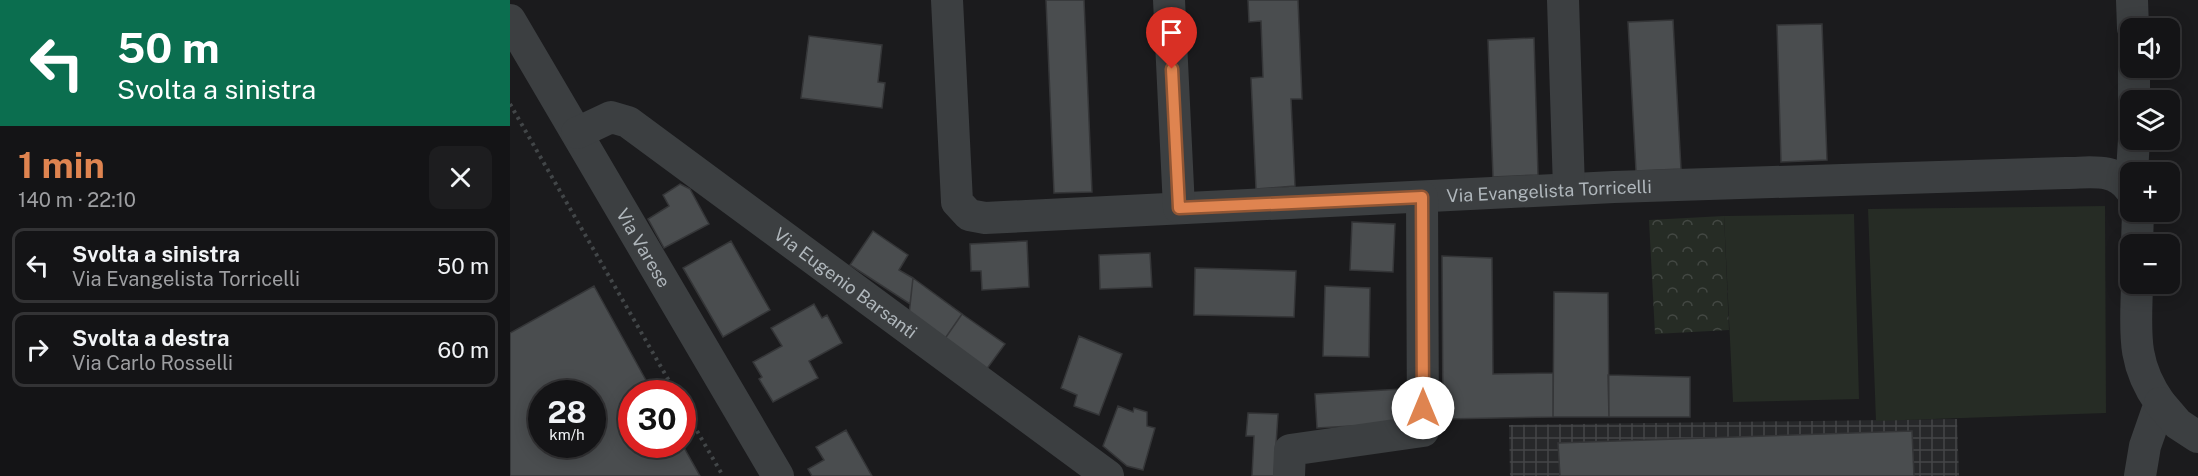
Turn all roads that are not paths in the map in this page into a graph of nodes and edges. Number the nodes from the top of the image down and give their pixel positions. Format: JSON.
{"nodes":[{"id":1,"x":947,"y":0,"type":"edge"},
{"id":2,"x":1169,"y":0,"type":"edge"},
{"id":3,"x":1563,"y":0,"type":"edge"},
{"id":4,"x":2132,"y":0,"type":"edge"},
{"id":5,"x":2133,"y":18,"type":"edge"},
{"id":6,"x":510,"y":20,"type":"edge"},
{"id":7,"x":510,"y":57,"type":"edge"},
{"id":8,"x":577,"y":133,"type":"junction"},
{"id":9,"x":2120,"y":178,"type":"edge"},
{"id":10,"x":1569,"y":189,"type":"junction"},
{"id":11,"x":1422,"y":197,"type":"junction"},
{"id":12,"x":1179,"y":208,"type":"junction"},
{"id":13,"x":2137,"y":294,"type":"edge"},
{"id":14,"x":2160,"y":403,"type":"junction"},
{"id":15,"x":2198,"y":436,"type":"edge"},
{"id":16,"x":757,"y":476,"type":"edge"},
{"id":17,"x":778,"y":476,"type":"edge"},
{"id":18,"x":1108,"y":476,"type":"edge"},
{"id":19,"x":1289,"y":476,"type":"edge"},
{"id":20,"x":2140,"y":476,"type":"edge"}],
"edges":[{"from":1,"to":12,"type":"street","name":"Via Evangelista Torricelli"},
{"from":2,"to":12,"type":"street"},
{"from":3,"to":10,"type":"street"},
{"from":4,"to":5,"type":"street"},
{"from":6,"to":8,"type":"street","name":"Via Varese"},
{"from":7,"to":16,"type":"street","name":"Via Varese"},
{"from":8,"to":17,"type":"street","name":"Via Varese"},
{"from":8,"to":18,"type":"street","name":"Via Eugenio Barsanti"},
{"from":9,"to":10,"type":"street","name":"Via Evangelista Torricelli"},
{"from":10,"to":11,"type":"street","name":"Via Evangelista Torricelli"},
{"from":11,"to":12,"type":"street","name":"Via Evangelista Torricelli"},
{"from":11,"to":19,"type":"street"},
{"from":13,"to":14,"type":"street"},
{"from":14,"to":15,"type":"street"},
{"from":14,"to":20,"type":"street"}]}
